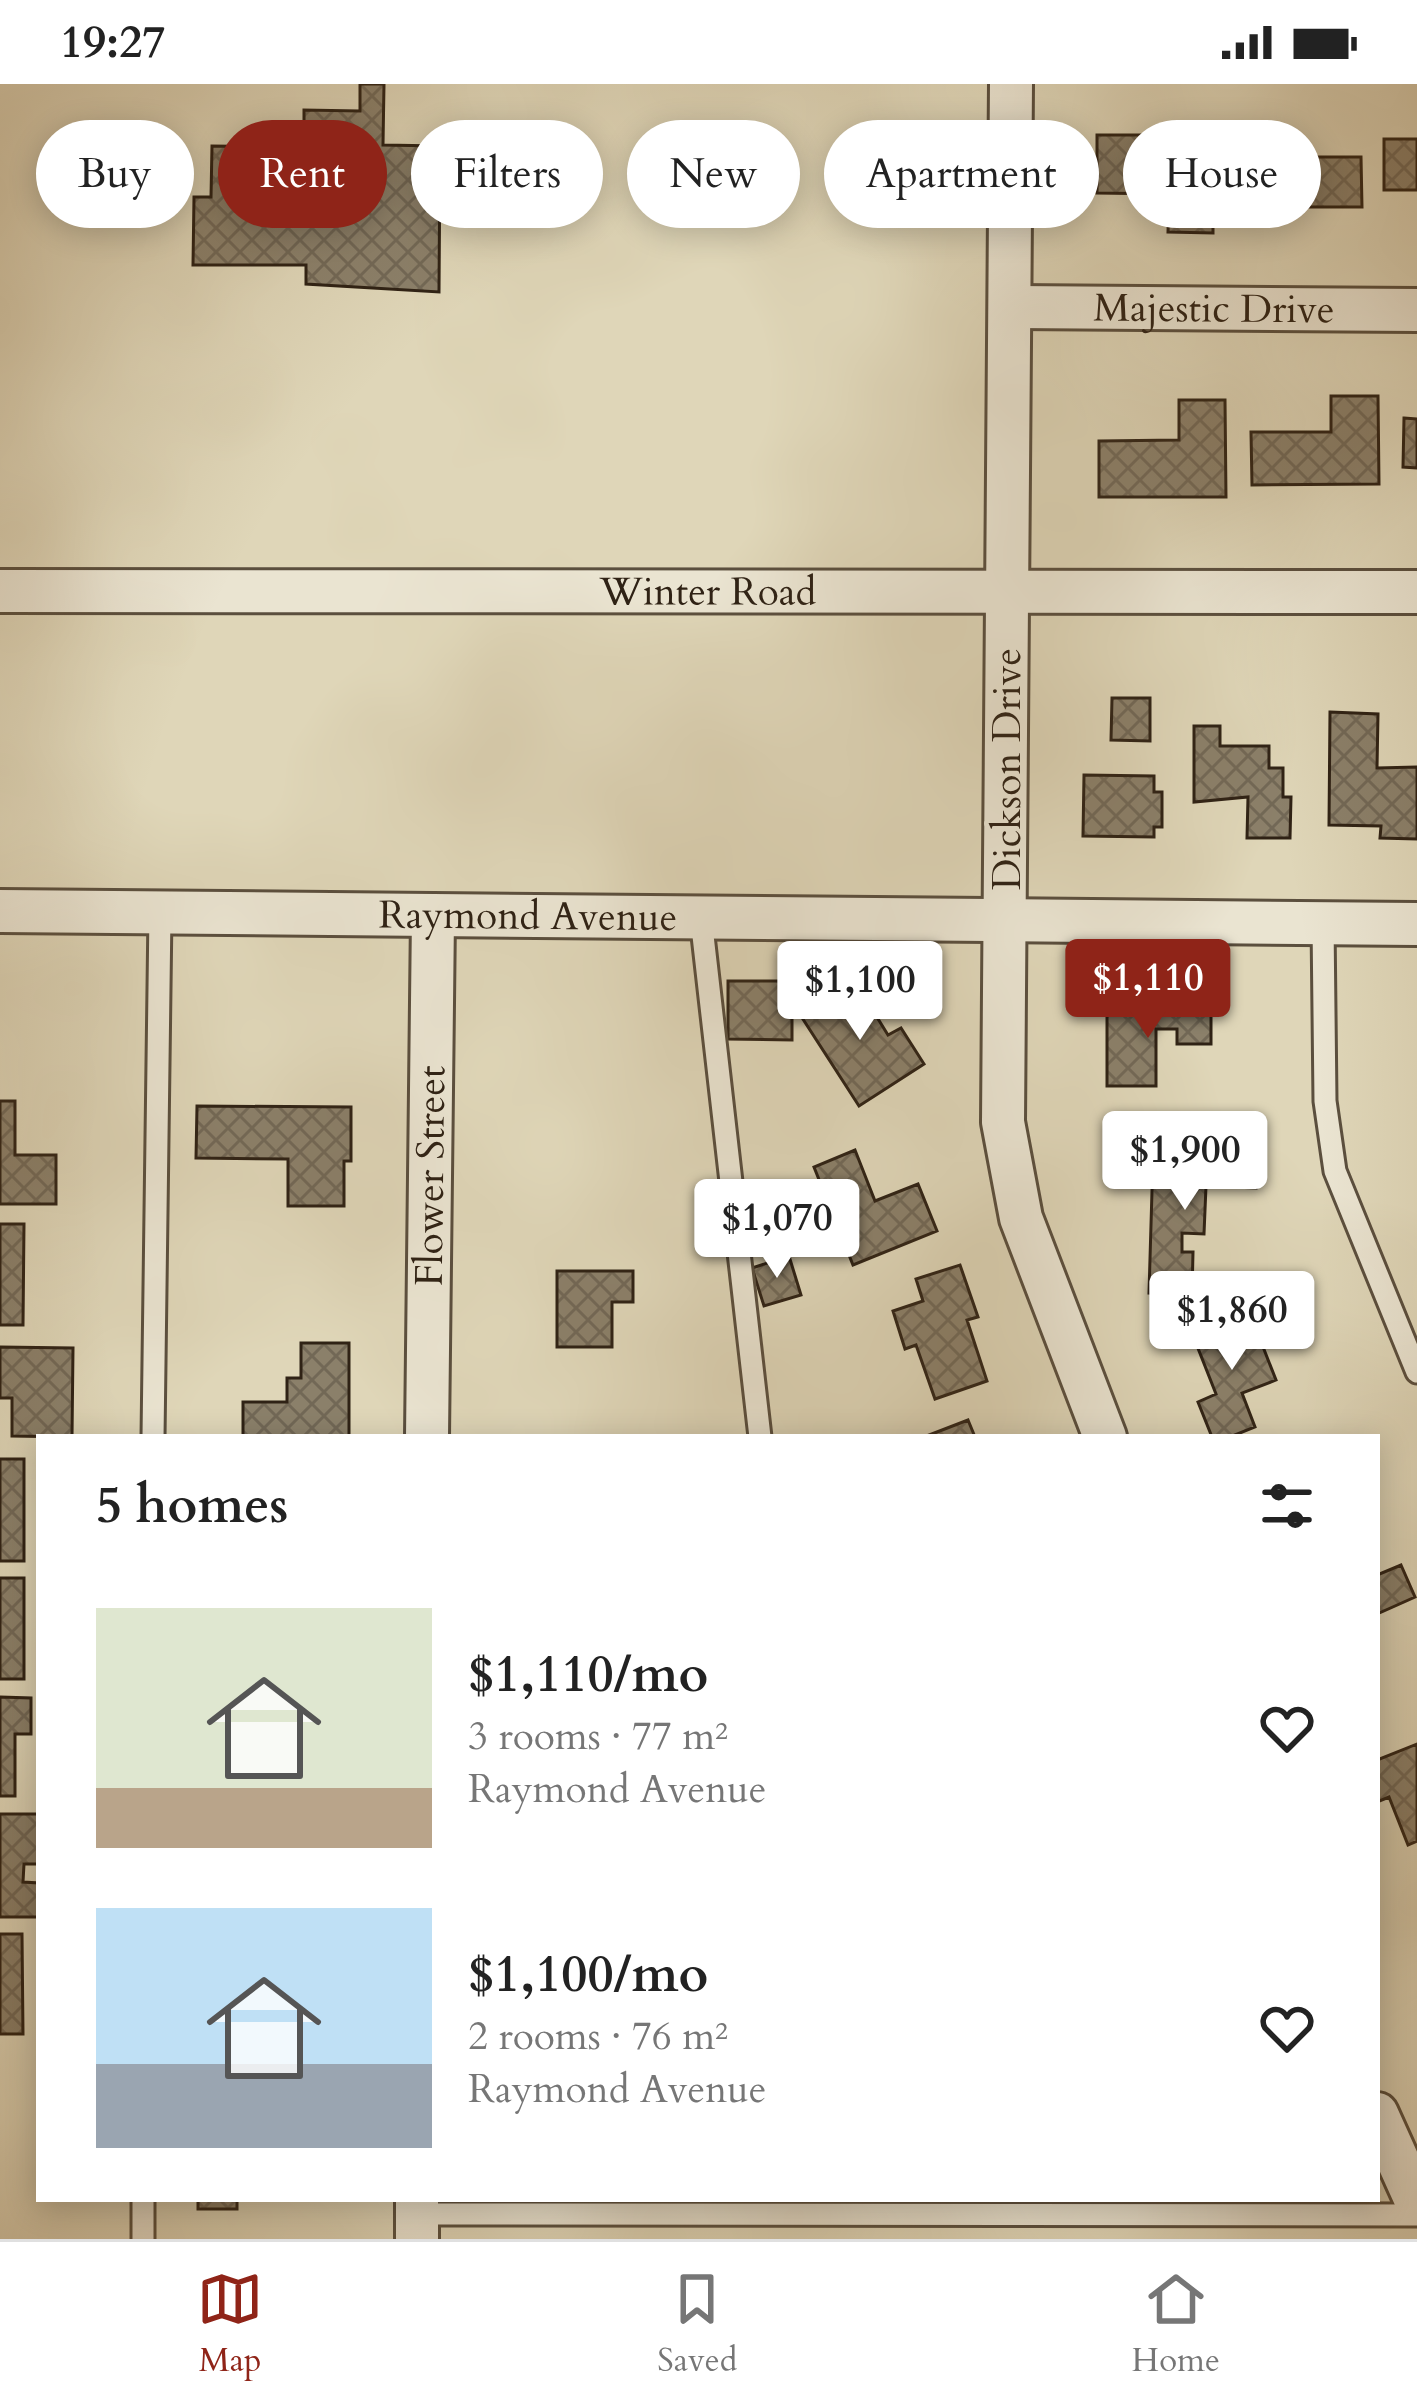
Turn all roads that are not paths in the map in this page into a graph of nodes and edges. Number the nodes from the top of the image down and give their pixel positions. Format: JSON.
{"nodes":[{"id":1,"x":1011,"y":84,"type":"edge"},
{"id":2,"x":1010,"y":307,"type":"junction"},
{"id":3,"x":1417,"y":310,"type":"edge"},
{"id":4,"x":0,"y":591,"type":"edge"},
{"id":5,"x":1008,"y":592,"type":"junction"},
{"id":6,"x":1417,"y":592,"type":"edge"},
{"id":7,"x":0,"y":911,"type":"edge"},
{"id":8,"x":160,"y":913,"type":"junction"},
{"id":9,"x":433,"y":916,"type":"junction"},
{"id":10,"x":701,"y":918,"type":"junction"},
{"id":11,"x":1006,"y":921,"type":"junction"},
{"id":12,"x":1323,"y":923,"type":"junction"},
{"id":13,"x":1417,"y":924,"type":"edge"},
{"id":14,"x":1417,"y":1372,"type":"edge"},
{"id":15,"x":153,"y":1434,"type":"edge"},
{"id":16,"x":427,"y":1434,"type":"edge"},
{"id":17,"x":760,"y":1434,"type":"edge"},
{"id":18,"x":1104,"y":1434,"type":"edge"},
{"id":19,"x":1380,"y":2121,"type":"edge"},
{"id":20,"x":143,"y":2202,"type":"edge"},
{"id":21,"x":1417,"y":2204,"type":"edge"},
{"id":22,"x":1417,"y":2215,"type":"edge"},
{"id":23,"x":417,"y":2217,"type":"edge"},
{"id":24,"x":143,"y":2239,"type":"edge"}],
"edges":[{"from":1,"to":2,"type":"street","name":"Dickson Drive"},
{"from":2,"to":3,"type":"street","name":"Majestic Drive"},
{"from":2,"to":5,"type":"street","name":"Dickson Drive"},
{"from":4,"to":5,"type":"street","name":"Winter Road"},
{"from":5,"to":6,"type":"street","name":"Winter Road"},
{"from":5,"to":11,"type":"street","name":"Dickson Drive"},
{"from":7,"to":8,"type":"street","name":"Raymond Avenue"},
{"from":8,"to":9,"type":"street","name":"Raymond Avenue"},
{"from":8,"to":15,"type":"lane"},
{"from":9,"to":10,"type":"street","name":"Raymond Avenue"},
{"from":9,"to":16,"type":"street","name":"Flower Street"},
{"from":10,"to":11,"type":"street","name":"Raymond Avenue"},
{"from":10,"to":17,"type":"lane"},
{"from":11,"to":12,"type":"street","name":"Raymond Avenue"},
{"from":11,"to":18,"type":"street","name":"Dickson Drive"},
{"from":12,"to":13,"type":"street","name":"Raymond Avenue"},
{"from":12,"to":14,"type":"lane"},
{"from":19,"to":21,"type":"street"},
{"from":20,"to":24,"type":"lane"},
{"from":22,"to":23,"type":"lane"}]}
